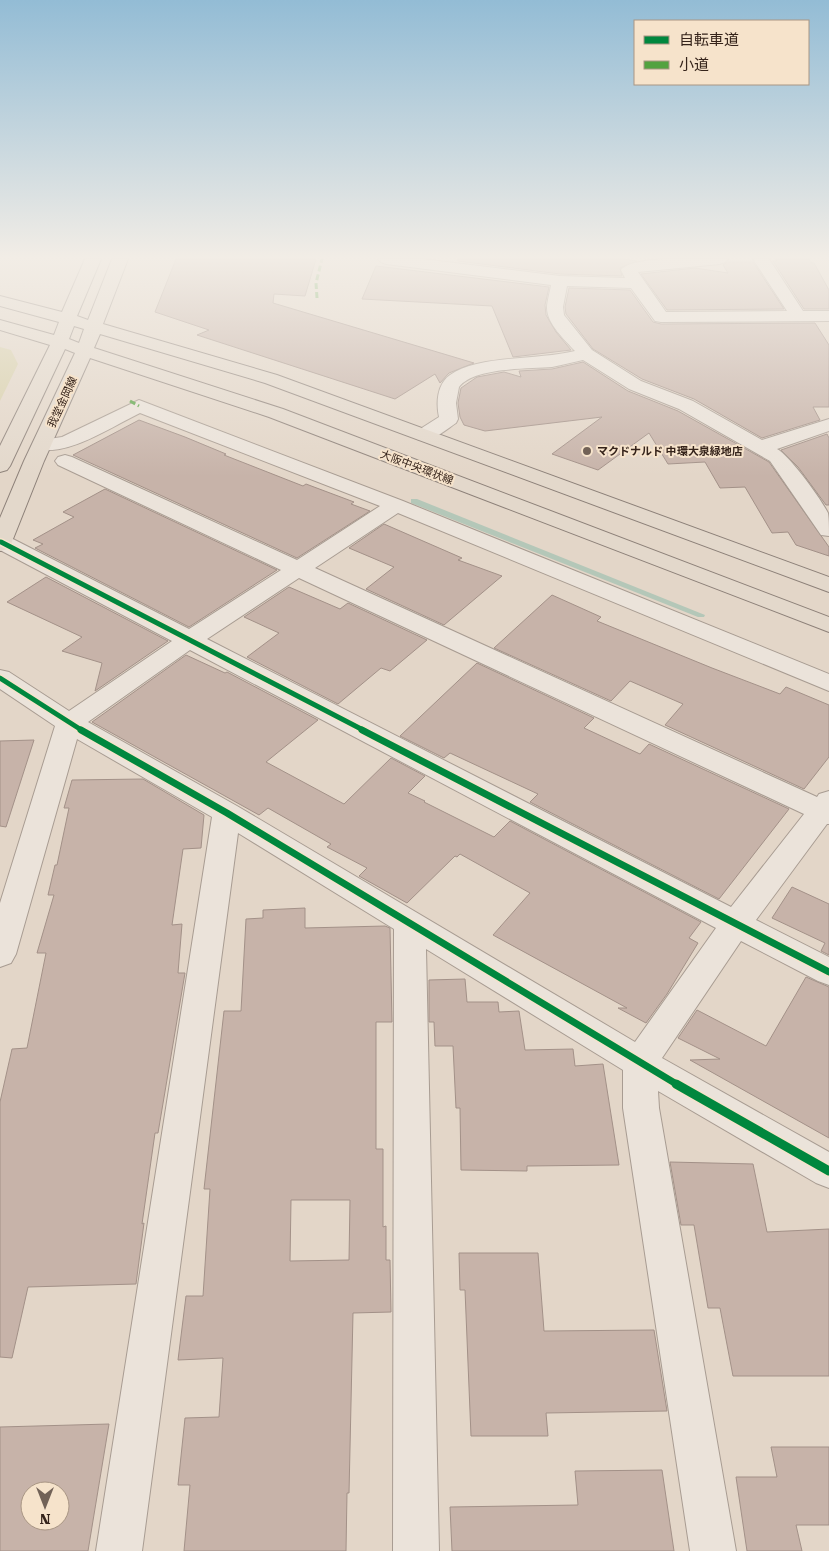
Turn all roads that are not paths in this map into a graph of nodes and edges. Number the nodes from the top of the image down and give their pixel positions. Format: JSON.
{"nodes":[{"id":1,"x":23,"y":331,"type":"edge"},
{"id":2,"x":64,"y":331,"type":"edge"},
{"id":3,"x":91,"y":331,"type":"edge"},
{"id":4,"x":108,"y":331,"type":"edge"},
{"id":5,"x":567,"y":331,"type":"edge"},
{"id":6,"x":60,"y":342,"type":"junction"},
{"id":7,"x":85,"y":350,"type":"junction"},
{"id":8,"x":586,"y":354,"type":"junction"},
{"id":9,"x":829,"y":425,"type":"edge"},
{"id":10,"x":424,"y":435,"type":"junction"},
{"id":11,"x":42,"y":445,"type":"junction"},
{"id":12,"x":762,"y":447,"type":"junction"},
{"id":13,"x":65,"y":461,"type":"dead end"},
{"id":14,"x":0,"y":466,"type":"edge"},
{"id":15,"x":396,"y":506,"type":"junction"},
{"id":16,"x":829,"y":530,"type":"edge"},
{"id":17,"x":1,"y":543,"type":"edge"},
{"id":18,"x":298,"y":570,"type":"junction"},
{"id":19,"x":829,"y":585,"type":"edge"},
{"id":20,"x":829,"y":625,"type":"edge"},
{"id":21,"x":189,"y":640,"type":"junction"},
{"id":22,"x":0,"y":678,"type":"edge"},
{"id":23,"x":829,"y":683,"type":"edge"},
{"id":24,"x":69,"y":723,"type":"junction"},
{"id":25,"x":827,"y":809,"type":"edge"},
{"id":26,"x":227,"y":813,"type":"junction"},
{"id":27,"x":736,"y":924,"type":"junction"},
{"id":28,"x":410,"y":925,"type":"junction"},
{"id":29,"x":0,"y":954,"type":"edge"},
{"id":30,"x":829,"y":972,"type":"edge"},
{"id":31,"x":640,"y":1063,"type":"junction"},
{"id":32,"x":829,"y":1171,"type":"edge"},
{"id":33,"x":119,"y":1551,"type":"edge"},
{"id":34,"x":416,"y":1551,"type":"edge"},
{"id":35,"x":713,"y":1551,"type":"edge"}],
"edges":[{"from":1,"to":6,"type":"main road","name":"大阪中央環状線"},
{"from":2,"to":6,"type":"main road"},
{"from":3,"to":7,"type":"main road","name":"我堂金岡線"},
{"from":4,"to":10,"type":"main road"},
{"from":5,"to":8,"type":"street"},
{"from":6,"to":7,"type":"main road","name":"大阪中央環状線"},
{"from":6,"to":14,"type":"main road"},
{"from":7,"to":11,"type":"main road","name":"我堂金岡線"},
{"from":7,"to":20,"type":"main road","name":"大阪中央環状線"},
{"from":8,"to":10,"type":"street"},
{"from":8,"to":12,"type":"street"},
{"from":9,"to":12,"type":"street"},
{"from":10,"to":19,"type":"main road"},
{"from":11,"to":15,"type":"street"},
{"from":11,"to":17,"type":"main road","name":"我堂金岡線"},
{"from":12,"to":16,"type":"street"},
{"from":13,"to":18,"type":"street"},
{"from":15,"to":18,"type":"street"},
{"from":15,"to":23,"type":"street"},
{"from":17,"to":21,"type":"street"},
{"from":18,"to":21,"type":"street"},
{"from":18,"to":25,"type":"street"},
{"from":21,"to":24,"type":"street"},
{"from":21,"to":27,"type":"street"},
{"from":22,"to":24,"type":"street"},
{"from":24,"to":26,"type":"street"},
{"from":24,"to":29,"type":"street"},
{"from":25,"to":27,"type":"street"},
{"from":26,"to":28,"type":"street"},
{"from":26,"to":33,"type":"street"},
{"from":27,"to":30,"type":"street"},
{"from":27,"to":31,"type":"street"},
{"from":28,"to":31,"type":"street"},
{"from":28,"to":34,"type":"street"},
{"from":31,"to":32,"type":"street"},
{"from":31,"to":35,"type":"street"}]}
